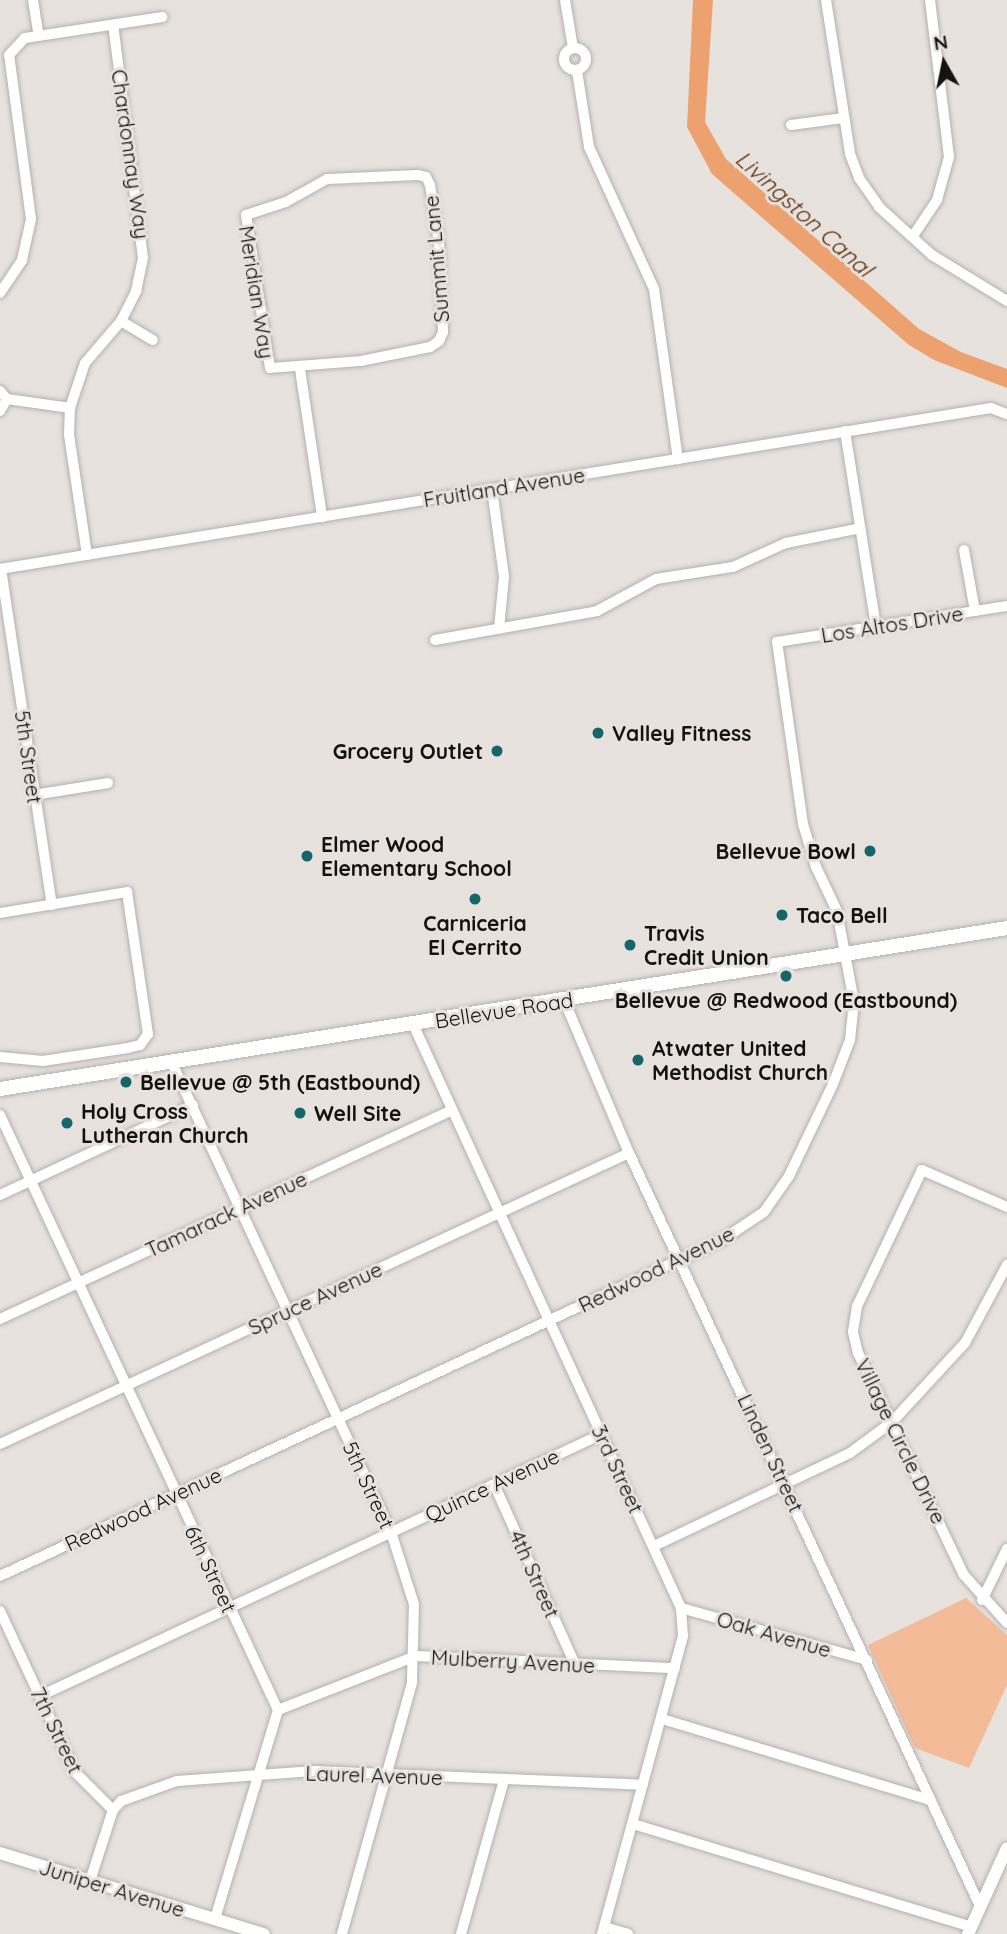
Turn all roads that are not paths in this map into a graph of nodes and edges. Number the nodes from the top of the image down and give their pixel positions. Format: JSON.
{"nodes":[{"id":1,"x":33,"y":0,"type":"edge"},
{"id":2,"x":565,"y":0,"type":"edge"},
{"id":3,"x":826,"y":0,"type":"edge"},
{"id":4,"x":930,"y":0,"type":"edge"},
{"id":5,"x":162,"y":17,"type":"dead end"},
{"id":6,"x":113,"y":25,"type":"junction"},
{"id":7,"x":39,"y":36,"type":"junction"},
{"id":8,"x":573,"y":48,"type":"junction"},
{"id":9,"x":577,"y":71,"type":"junction"},
{"id":10,"x":844,"y":118,"type":"junction"},
{"id":11,"x":791,"y":125,"type":"dead end"},
{"id":12,"x":426,"y":177,"type":"joint"},
{"id":13,"x":913,"y":236,"type":"junction"},
{"id":14,"x":0,"y":293,"type":"edge"},
{"id":15,"x":1007,"y":301,"type":"edge"},
{"id":16,"x":121,"y":321,"type":"junction"},
{"id":17,"x":153,"y":340,"type":"dead end"},
{"id":18,"x":300,"y":369,"type":"junction"},
{"id":19,"x":4,"y":395,"type":"edge"},
{"id":20,"x":70,"y":408,"type":"junction"},
{"id":21,"x":0,"y":411,"type":"edge"},
{"id":22,"x":1007,"y":414,"type":"edge"},
{"id":23,"x":845,"y":431,"type":"junction"},
{"id":24,"x":678,"y":459,"type":"junction"},
{"id":25,"x":492,"y":489,"type":"junction"},
{"id":26,"x":322,"y":517,"type":"junction"},
{"id":27,"x":860,"y":528,"type":"junction"},
{"id":28,"x":964,"y":550,"type":"dead end"},
{"id":29,"x":87,"y":555,"type":"junction"},
{"id":30,"x":1,"y":569,"type":"edge"},
{"id":31,"x":1007,"y":606,"type":"edge"},
{"id":32,"x":975,"y":611,"type":"junction"},
{"id":33,"x":876,"y":626,"type":"junction"},
{"id":34,"x":499,"y":629,"type":"junction"},
{"id":35,"x":435,"y":640,"type":"dead end"},
{"id":36,"x":777,"y":642,"type":"joint"},
{"id":37,"x":108,"y":783,"type":"dead end"},
{"id":38,"x":34,"y":794,"type":"junction"},
{"id":39,"x":52,"y":905,"type":"junction"},
{"id":40,"x":0,"y":913,"type":"edge"},
{"id":41,"x":1007,"y":928,"type":"edge"},
{"id":42,"x":845,"y":954,"type":"junction"},
{"id":43,"x":564,"y":1000,"type":"junction"},
{"id":44,"x":413,"y":1024,"type":"junction"},
{"id":45,"x":0,"y":1057,"type":"edge"},
{"id":46,"x":171,"y":1061,"type":"junction"},
{"id":47,"x":0,"y":1089,"type":"edge"},
{"id":48,"x":193,"y":1105,"type":"junction"},
{"id":49,"x":452,"y":1110,"type":"junction"},
{"id":50,"x":0,"y":1115,"type":"edge"},
{"id":51,"x":629,"y":1153,"type":"junction"},
{"id":52,"x":30,"y":1180,"type":"junction"},
{"id":53,"x":0,"y":1195,"type":"edge"},
{"id":54,"x":1007,"y":1207,"type":"edge"},
{"id":55,"x":240,"y":1208,"type":"junction"},
{"id":56,"x":499,"y":1212,"type":"junction"},
{"id":57,"x":680,"y":1259,"type":"junction"},
{"id":58,"x":1007,"y":1265,"type":"edge"},
{"id":59,"x":78,"y":1283,"type":"junction"},
{"id":60,"x":289,"y":1311,"type":"junction"},
{"id":61,"x":0,"y":1319,"type":"edge"},
{"id":62,"x":549,"y":1320,"type":"junction"},
{"id":63,"x":125,"y":1385,"type":"junction"},
{"id":64,"x":339,"y":1419,"type":"junction"},
{"id":65,"x":892,"y":1422,"type":"junction"},
{"id":66,"x":602,"y":1434,"type":"junction"},
{"id":67,"x":0,"y":1444,"type":"edge"},
{"id":68,"x":494,"y":1484,"type":"junction"},
{"id":69,"x":786,"y":1485,"type":"junction"},
{"id":70,"x":176,"y":1493,"type":"junction"},
{"id":71,"x":391,"y":1532,"type":"junction"},
{"id":72,"x":654,"y":1546,"type":"junction"},
{"id":73,"x":1007,"y":1549,"type":"edge"},
{"id":74,"x":0,"y":1576,"type":"edge"},
{"id":75,"x":982,"y":1600,"type":"junction"},
{"id":76,"x":228,"y":1608,"type":"junction"},
{"id":77,"x":681,"y":1608,"type":"junction"},
{"id":78,"x":0,"y":1611,"type":"edge"},
{"id":79,"x":1007,"y":1623,"type":"edge"},
{"id":80,"x":416,"y":1656,"type":"junction"},
{"id":81,"x":867,"y":1660,"type":"junction"},
{"id":82,"x":575,"y":1664,"type":"junction"},
{"id":83,"x":675,"y":1668,"type":"junction"},
{"id":84,"x":40,"y":1696,"type":"junction"},
{"id":85,"x":278,"y":1710,"type":"junction"},
{"id":86,"x":662,"y":1719,"type":"junction"},
{"id":87,"x":386,"y":1774,"type":"junction"},
{"id":88,"x":258,"y":1775,"type":"junction"},
{"id":89,"x":504,"y":1780,"type":"junction"},
{"id":90,"x":643,"y":1786,"type":"junction"},
{"id":91,"x":931,"y":1800,"type":"junction"},
{"id":92,"x":113,"y":1810,"type":"junction"},
{"id":93,"x":633,"y":1824,"type":"junction"},
{"id":94,"x":1007,"y":1848,"type":"edge"},
{"id":95,"x":0,"y":1853,"type":"edge"},
{"id":96,"x":90,"y":1881,"type":"junction"},
{"id":97,"x":980,"y":1906,"type":"junction"},
{"id":98,"x":215,"y":1919,"type":"junction"},
{"id":99,"x":603,"y":1930,"type":"edge"},
{"id":100,"x":969,"y":1930,"type":"edge"},
{"id":101,"x":264,"y":1934,"type":"edge"},
{"id":102,"x":342,"y":1934,"type":"edge"},
{"id":103,"x":461,"y":1934,"type":"edge"},
{"id":104,"x":628,"y":1934,"type":"edge"}],
"edges":[{"from":1,"to":7,"type":"street"},
{"from":2,"to":8,"type":"street"},
{"from":3,"to":10,"type":"street"},
{"from":4,"to":13,"type":"street"},
{"from":5,"to":6,"type":"street"},
{"from":6,"to":7,"type":"street"},
{"from":6,"to":16,"type":"street","name":"Chardonnay Way"},
{"from":7,"to":14,"type":"street"},
{"from":8,"to":9,"type":"street"},
{"from":8,"to":9,"type":"street"},
{"from":9,"to":24,"type":"street"},
{"from":10,"to":11,"type":"street"},
{"from":10,"to":13,"type":"street"},
{"from":12,"to":18,"type":"street","name":"Summit Lane"},
{"from":12,"to":18,"type":"street","name":"Meridian Way"},
{"from":13,"to":15,"type":"street"},
{"from":16,"to":17,"type":"street"},
{"from":16,"to":20,"type":"street","name":"Chardonnay Way"},
{"from":18,"to":26,"type":"street"},
{"from":19,"to":20,"type":"street"},
{"from":19,"to":21,"type":"street"},
{"from":20,"to":29,"type":"street","name":"Chardonnay Way"},
{"from":22,"to":23,"type":"street","name":"Fruitland Avenue"},
{"from":23,"to":24,"type":"street","name":"Fruitland Avenue"},
{"from":23,"to":27,"type":"street"},
{"from":24,"to":25,"type":"street","name":"Fruitland Avenue"},
{"from":25,"to":26,"type":"street","name":"Fruitland Avenue"},
{"from":25,"to":34,"type":"street"},
{"from":26,"to":29,"type":"street","name":"Fruitland Avenue"},
{"from":27,"to":33,"type":"street"},
{"from":27,"to":34,"type":"street"},
{"from":28,"to":32,"type":"street"},
{"from":29,"to":30,"type":"street","name":"Fruitland Avenue"},
{"from":30,"to":38,"type":"street","name":"5th Street"},
{"from":31,"to":32,"type":"street","name":"Los Altos Drive"},
{"from":32,"to":33,"type":"street","name":"Los Altos Drive"},
{"from":33,"to":36,"type":"street","name":"Los Altos Drive"},
{"from":34,"to":35,"type":"street"},
{"from":36,"to":42,"type":"street","name":"Redwood Avenue"},
{"from":37,"to":38,"type":"street"},
{"from":38,"to":39,"type":"street","name":"5th Street"},
{"from":39,"to":40,"type":"street"},
{"from":39,"to":45,"type":"street"},
{"from":41,"to":42,"type":"main road","name":"Bellevue Road"},
{"from":42,"to":43,"type":"main road","name":"Bellevue Road"},
{"from":42,"to":57,"type":"street","name":"Redwood Avenue"},
{"from":43,"to":44,"type":"main road","name":"Bellevue Road"},
{"from":43,"to":51,"type":"street","name":"Linden Street"},
{"from":44,"to":46,"type":"main road","name":"Bellevue Road"},
{"from":44,"to":49,"type":"street","name":"3rd Street"},
{"from":46,"to":47,"type":"main road","name":"Bellevue Road"},
{"from":46,"to":48,"type":"street","name":"5th Street"},
{"from":48,"to":52,"type":"street"},
{"from":48,"to":55,"type":"street","name":"5th Street"},
{"from":49,"to":55,"type":"street","name":"Tamarack Avenue"},
{"from":49,"to":56,"type":"street","name":"3rd Street"},
{"from":50,"to":52,"type":"street","name":"6th Street"},
{"from":51,"to":56,"type":"street","name":"Spruce Avenue"},
{"from":51,"to":57,"type":"street","name":"Linden Street"},
{"from":52,"to":53,"type":"street"},
{"from":52,"to":59,"type":"street","name":"6th Street"},
{"from":54,"to":65,"type":"street","name":"Village Circle Drive"},
{"from":55,"to":59,"type":"street","name":"Tamarack Avenue"},
{"from":55,"to":60,"type":"street","name":"5th Street"},
{"from":56,"to":60,"type":"street","name":"Spruce Avenue"},
{"from":56,"to":62,"type":"street","name":"3rd Street"},
{"from":57,"to":62,"type":"street","name":"Redwood Avenue"},
{"from":57,"to":69,"type":"street","name":"Linden Street"},
{"from":58,"to":65,"type":"street"},
{"from":59,"to":61,"type":"street","name":"Tamarack Avenue"},
{"from":59,"to":63,"type":"street","name":"6th Street"},
{"from":60,"to":63,"type":"street","name":"Spruce Avenue"},
{"from":60,"to":64,"type":"street","name":"5th Street"},
{"from":62,"to":64,"type":"street","name":"Redwood Avenue"},
{"from":62,"to":66,"type":"street","name":"3rd Street"},
{"from":63,"to":67,"type":"street","name":"Spruce Avenue"},
{"from":63,"to":70,"type":"street","name":"6th Street"},
{"from":64,"to":70,"type":"street","name":"Redwood Avenue"},
{"from":64,"to":71,"type":"street","name":"5th Street"},
{"from":65,"to":69,"type":"street"},
{"from":65,"to":75,"type":"street","name":"Village Circle Drive"},
{"from":66,"to":68,"type":"street","name":"Quince Avenue"},
{"from":66,"to":72,"type":"street","name":"3rd Street"},
{"from":68,"to":71,"type":"street","name":"Quince Avenue"},
{"from":68,"to":82,"type":"street","name":"4th Street"},
{"from":69,"to":72,"type":"street"},
{"from":69,"to":81,"type":"street","name":"Linden Street"},
{"from":70,"to":74,"type":"street","name":"Redwood Avenue"},
{"from":70,"to":76,"type":"street","name":"6th Street"},
{"from":71,"to":76,"type":"street","name":"Quince Avenue"},
{"from":71,"to":80,"type":"street","name":"5th Street"},
{"from":72,"to":77,"type":"street","name":"3rd Street"},
{"from":73,"to":75,"type":"street"},
{"from":75,"to":79,"type":"street","name":"Village Circle Drive"},
{"from":76,"to":84,"type":"street","name":"Quince Avenue"},
{"from":76,"to":85,"type":"street","name":"6th Street"},
{"from":77,"to":81,"type":"street","name":"Oak Avenue"},
{"from":77,"to":83,"type":"street","name":"3rd Street"},
{"from":78,"to":84,"type":"street","name":"7th Street"},
{"from":80,"to":82,"type":"street","name":"Mulberry Avenue"},
{"from":80,"to":85,"type":"street","name":"Mulberry Avenue"},
{"from":80,"to":87,"type":"street","name":"5th Street"},
{"from":81,"to":91,"type":"street","name":"Linden Street"},
{"from":82,"to":83,"type":"street","name":"Mulberry Avenue"},
{"from":83,"to":86,"type":"street","name":"3rd Street"},
{"from":84,"to":92,"type":"street","name":"7th Street"},
{"from":85,"to":88,"type":"street"},
{"from":86,"to":90,"type":"street","name":"3rd Street"},
{"from":86,"to":91,"type":"street"},
{"from":87,"to":88,"type":"street","name":"Laurel Avenue"},
{"from":87,"to":89,"type":"street","name":"Laurel Avenue"},
{"from":87,"to":102,"type":"street","name":"5th Street"},
{"from":88,"to":92,"type":"street","name":"Laurel Avenue"},
{"from":88,"to":98,"type":"street"},
{"from":89,"to":90,"type":"street","name":"Laurel Avenue"},
{"from":89,"to":103,"type":"street"},
{"from":90,"to":93,"type":"street","name":"3rd Street"},
{"from":91,"to":97,"type":"street","name":"Linden Street"},
{"from":92,"to":96,"type":"street"},
{"from":93,"to":99,"type":"street","name":"3rd Street"},
{"from":93,"to":100,"type":"street"},
{"from":94,"to":97,"type":"street"},
{"from":95,"to":96,"type":"street","name":"Juniper Avenue"},
{"from":96,"to":98,"type":"street","name":"Juniper Avenue"},
{"from":97,"to":100,"type":"street"},
{"from":98,"to":101,"type":"street","name":"Juniper Avenue"},
{"from":99,"to":104,"type":"street"}]}
